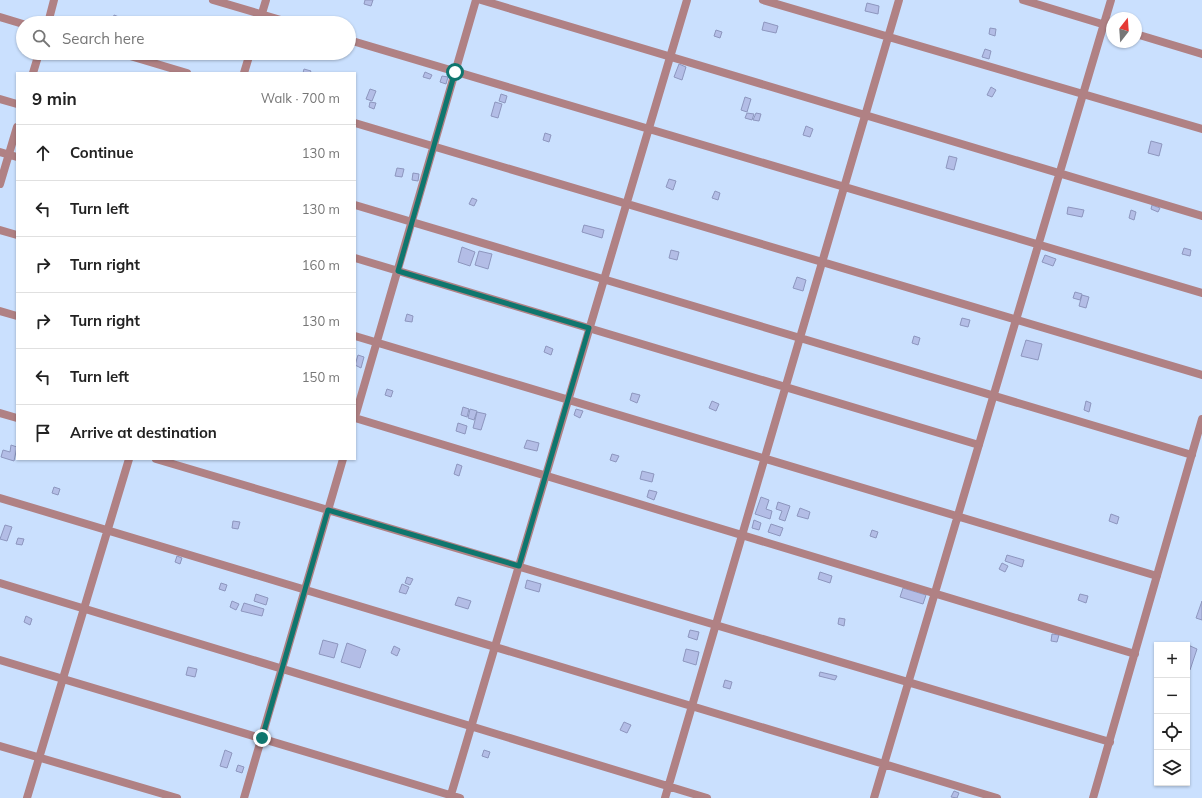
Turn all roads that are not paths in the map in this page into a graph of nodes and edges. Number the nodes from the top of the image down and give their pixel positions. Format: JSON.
{"nodes":[{"id":1,"x":54,"y":0,"type":"edge"},
{"id":2,"x":213,"y":0,"type":"edge"},
{"id":3,"x":266,"y":0,"type":"edge"},
{"id":4,"x":476,"y":0,"type":"edge"},
{"id":5,"x":481,"y":0,"type":"edge"},
{"id":6,"x":687,"y":0,"type":"edge"},
{"id":7,"x":763,"y":0,"type":"edge"},
{"id":8,"x":899,"y":0,"type":"edge"},
{"id":9,"x":1023,"y":0,"type":"edge"},
{"id":10,"x":1111,"y":0,"type":"edge"},
{"id":11,"x":262,"y":14,"type":"junction"},
{"id":12,"x":50,"y":16,"type":"edge"},
{"id":13,"x":268,"y":16,"type":"edge"},
{"id":14,"x":0,"y":17,"type":"edge"},
{"id":15,"x":16,"y":22,"type":"edge"},
{"id":16,"x":1104,"y":24,"type":"junction"},
{"id":17,"x":1142,"y":36,"type":"edge"},
{"id":18,"x":888,"y":37,"type":"junction"},
{"id":19,"x":356,"y":42,"type":"edge"},
{"id":20,"x":1202,"y":54,"type":"edge"},
{"id":21,"x":670,"y":57,"type":"junction"},
{"id":22,"x":37,"y":60,"type":"edge"},
{"id":23,"x":143,"y":60,"type":"edge"},
{"id":24,"x":248,"y":60,"type":"edge"},
{"id":25,"x":33,"y":72,"type":"edge"},
{"id":26,"x":184,"y":72,"type":"edge"},
{"id":27,"x":244,"y":72,"type":"edge"},
{"id":28,"x":455,"y":72,"type":"junction"},
{"id":29,"x":1083,"y":94,"type":"junction"},
{"id":30,"x":0,"y":99,"type":"edge"},
{"id":31,"x":16,"y":104,"type":"edge"},
{"id":32,"x":866,"y":115,"type":"junction"},
{"id":33,"x":356,"y":123,"type":"edge"},
{"id":34,"x":648,"y":129,"type":"junction"},
{"id":35,"x":1202,"y":129,"type":"edge"},
{"id":36,"x":16,"y":134,"type":"edge"},
{"id":37,"x":434,"y":146,"type":"junction"},
{"id":38,"x":0,"y":152,"type":"edge"},
{"id":39,"x":13,"y":155,"type":"edge"},
{"id":40,"x":1060,"y":173,"type":"junction"},
{"id":41,"x":0,"y":184,"type":"edge"},
{"id":42,"x":844,"y":187,"type":"junction"},
{"id":43,"x":626,"y":204,"type":"junction"},
{"id":44,"x":356,"y":205,"type":"edge"},
{"id":45,"x":1202,"y":216,"type":"edge"},
{"id":46,"x":412,"y":222,"type":"junction"},
{"id":47,"x":0,"y":230,"type":"edge"},
{"id":48,"x":16,"y":235,"type":"edge"},
{"id":49,"x":1038,"y":245,"type":"junction"},
{"id":50,"x":356,"y":258,"type":"edge"},
{"id":51,"x":822,"y":262,"type":"junction"},
{"id":52,"x":398,"y":271,"type":"junction"},
{"id":53,"x":604,"y":279,"type":"junction"},
{"id":54,"x":1202,"y":293,"type":"edge"},
{"id":55,"x":0,"y":311,"type":"edge"},
{"id":56,"x":16,"y":316,"type":"edge"},
{"id":57,"x":1016,"y":320,"type":"junction"},
{"id":58,"x":589,"y":328,"type":"junction"},
{"id":59,"x":356,"y":336,"type":"edge"},
{"id":60,"x":800,"y":338,"type":"junction"},
{"id":61,"x":377,"y":343,"type":"junction"},
{"id":62,"x":1202,"y":375,"type":"edge"},
{"id":63,"x":786,"y":387,"type":"junction"},
{"id":64,"x":994,"y":396,"type":"junction"},
{"id":65,"x":568,"y":400,"type":"junction"},
{"id":66,"x":0,"y":413,"type":"edge"},
{"id":67,"x":356,"y":415,"type":"edge"},
{"id":68,"x":16,"y":418,"type":"edge"},
{"id":69,"x":356,"y":418,"type":"edge"},
{"id":70,"x":1202,"y":419,"type":"edge"},
{"id":71,"x":979,"y":445,"type":"junction"},
{"id":72,"x":1192,"y":455,"type":"junction"},
{"id":73,"x":764,"y":459,"type":"junction"},
{"id":74,"x":129,"y":460,"type":"edge"},
{"id":75,"x":159,"y":460,"type":"edge"},
{"id":76,"x":343,"y":460,"type":"edge"},
{"id":77,"x":545,"y":476,"type":"junction"},
{"id":78,"x":0,"y":498,"type":"edge"},
{"id":79,"x":328,"y":510,"type":"junction"},
{"id":80,"x":958,"y":517,"type":"junction"},
{"id":81,"x":107,"y":530,"type":"junction"},
{"id":82,"x":742,"y":536,"type":"junction"},
{"id":83,"x":519,"y":566,"type":"junction"},
{"id":84,"x":1157,"y":576,"type":"junction"},
{"id":85,"x":0,"y":583,"type":"edge"},
{"id":86,"x":305,"y":590,"type":"junction"},
{"id":87,"x":935,"y":594,"type":"junction"},
{"id":88,"x":84,"y":609,"type":"junction"},
{"id":89,"x":716,"y":625,"type":"junction"},
{"id":90,"x":495,"y":647,"type":"junction"},
{"id":91,"x":1135,"y":654,"type":"junction"},
{"id":92,"x":0,"y":660,"type":"edge"},
{"id":93,"x":282,"y":669,"type":"junction"},
{"id":94,"x":63,"y":679,"type":"junction"},
{"id":95,"x":909,"y":682,"type":"junction"},
{"id":96,"x":692,"y":706,"type":"junction"},
{"id":97,"x":471,"y":726,"type":"junction"},
{"id":98,"x":262,"y":738,"type":"junction"},
{"id":99,"x":1110,"y":742,"type":"junction"},
{"id":100,"x":0,"y":746,"type":"edge"},
{"id":101,"x":40,"y":757,"type":"junction"},
{"id":102,"x":884,"y":764,"type":"junction"},
{"id":103,"x":668,"y":786,"type":"junction"},
{"id":104,"x":450,"y":797,"type":"edge"},
{"id":105,"x":27,"y":798,"type":"edge"},
{"id":106,"x":176,"y":798,"type":"edge"},
{"id":107,"x":244,"y":798,"type":"edge"},
{"id":108,"x":460,"y":798,"type":"edge"},
{"id":109,"x":664,"y":798,"type":"edge"},
{"id":110,"x":707,"y":798,"type":"edge"},
{"id":111,"x":874,"y":798,"type":"edge"},
{"id":112,"x":997,"y":798,"type":"edge"},
{"id":113,"x":1093,"y":798,"type":"edge"}],
"edges":[{"from":1,"to":12,"type":"street"},
{"from":2,"to":11,"type":"street"},
{"from":3,"to":11,"type":"street"},
{"from":4,"to":28,"type":"street"},
{"from":5,"to":21,"type":"street"},
{"from":6,"to":21,"type":"street"},
{"from":7,"to":18,"type":"street"},
{"from":8,"to":18,"type":"street"},
{"from":9,"to":16,"type":"street"},
{"from":10,"to":16,"type":"street"},
{"from":11,"to":13,"type":"street"},
{"from":14,"to":15,"type":"street"},
{"from":16,"to":29,"type":"street"},
{"from":17,"to":20,"type":"street"},
{"from":18,"to":29,"type":"street"},
{"from":18,"to":32,"type":"street"},
{"from":19,"to":28,"type":"street"},
{"from":21,"to":32,"type":"street"},
{"from":21,"to":34,"type":"street"},
{"from":22,"to":25,"type":"street"},
{"from":23,"to":26,"type":"street"},
{"from":24,"to":27,"type":"street"},
{"from":28,"to":34,"type":"street"},
{"from":28,"to":37,"type":"street"},
{"from":29,"to":35,"type":"street"},
{"from":29,"to":40,"type":"street"},
{"from":30,"to":31,"type":"street"},
{"from":32,"to":40,"type":"street"},
{"from":32,"to":42,"type":"street"},
{"from":33,"to":37,"type":"street"},
{"from":34,"to":42,"type":"street"},
{"from":34,"to":43,"type":"street"},
{"from":36,"to":39,"type":"street"},
{"from":37,"to":43,"type":"street"},
{"from":37,"to":46,"type":"street"},
{"from":38,"to":39,"type":"street"},
{"from":39,"to":41,"type":"street"},
{"from":40,"to":45,"type":"street"},
{"from":40,"to":49,"type":"street"},
{"from":42,"to":49,"type":"street"},
{"from":42,"to":51,"type":"street"},
{"from":43,"to":51,"type":"street"},
{"from":43,"to":53,"type":"street"},
{"from":44,"to":46,"type":"street"},
{"from":46,"to":52,"type":"street"},
{"from":46,"to":53,"type":"street"},
{"from":47,"to":48,"type":"street"},
{"from":49,"to":54,"type":"street"},
{"from":49,"to":57,"type":"street"},
{"from":50,"to":52,"type":"street"},
{"from":51,"to":57,"type":"street"},
{"from":51,"to":60,"type":"street"},
{"from":52,"to":58,"type":"street"},
{"from":52,"to":61,"type":"street"},
{"from":53,"to":58,"type":"street"},
{"from":53,"to":60,"type":"street"},
{"from":55,"to":56,"type":"street"},
{"from":57,"to":62,"type":"street"},
{"from":57,"to":64,"type":"street"},
{"from":58,"to":63,"type":"street"},
{"from":58,"to":65,"type":"street"},
{"from":59,"to":61,"type":"street"},
{"from":60,"to":63,"type":"street"},
{"from":60,"to":64,"type":"street"},
{"from":61,"to":65,"type":"street"},
{"from":61,"to":67,"type":"street"},
{"from":63,"to":71,"type":"street"},
{"from":63,"to":73,"type":"street"},
{"from":64,"to":71,"type":"street"},
{"from":64,"to":72,"type":"street"},
{"from":65,"to":73,"type":"street"},
{"from":65,"to":77,"type":"street"},
{"from":66,"to":68,"type":"street"},
{"from":69,"to":77,"type":"street"},
{"from":70,"to":72,"type":"street"},
{"from":71,"to":80,"type":"street"},
{"from":72,"to":84,"type":"street"},
{"from":73,"to":80,"type":"street"},
{"from":73,"to":82,"type":"street"},
{"from":74,"to":81,"type":"street"},
{"from":75,"to":79,"type":"street"},
{"from":76,"to":79,"type":"street"},
{"from":77,"to":82,"type":"street"},
{"from":77,"to":83,"type":"street"},
{"from":78,"to":81,"type":"street"},
{"from":79,"to":83,"type":"street"},
{"from":79,"to":86,"type":"street"},
{"from":80,"to":84,"type":"street"},
{"from":80,"to":87,"type":"street"},
{"from":81,"to":86,"type":"street"},
{"from":81,"to":88,"type":"street"},
{"from":82,"to":87,"type":"street"},
{"from":82,"to":89,"type":"street"},
{"from":83,"to":89,"type":"street"},
{"from":83,"to":90,"type":"street"},
{"from":84,"to":91,"type":"street"},
{"from":85,"to":88,"type":"street"},
{"from":86,"to":90,"type":"street"},
{"from":86,"to":93,"type":"street"},
{"from":87,"to":91,"type":"street"},
{"from":87,"to":95,"type":"street"},
{"from":88,"to":93,"type":"street"},
{"from":88,"to":94,"type":"street"},
{"from":89,"to":95,"type":"street"},
{"from":89,"to":96,"type":"street"},
{"from":90,"to":96,"type":"street"},
{"from":90,"to":97,"type":"street"},
{"from":91,"to":99,"type":"street"},
{"from":92,"to":94,"type":"street"},
{"from":93,"to":97,"type":"street"},
{"from":93,"to":98,"type":"street"},
{"from":94,"to":98,"type":"street"},
{"from":94,"to":101,"type":"street"},
{"from":95,"to":99,"type":"street"},
{"from":95,"to":102,"type":"street"},
{"from":96,"to":102,"type":"street"},
{"from":96,"to":103,"type":"street"},
{"from":97,"to":103,"type":"street"},
{"from":97,"to":104,"type":"street"},
{"from":98,"to":104,"type":"street"},
{"from":98,"to":107,"type":"street"},
{"from":99,"to":113,"type":"street"},
{"from":100,"to":101,"type":"street"},
{"from":101,"to":105,"type":"street"},
{"from":101,"to":106,"type":"street"},
{"from":102,"to":111,"type":"street"},
{"from":102,"to":112,"type":"street"},
{"from":103,"to":109,"type":"street"},
{"from":103,"to":110,"type":"street"},
{"from":104,"to":108,"type":"street"}]}
